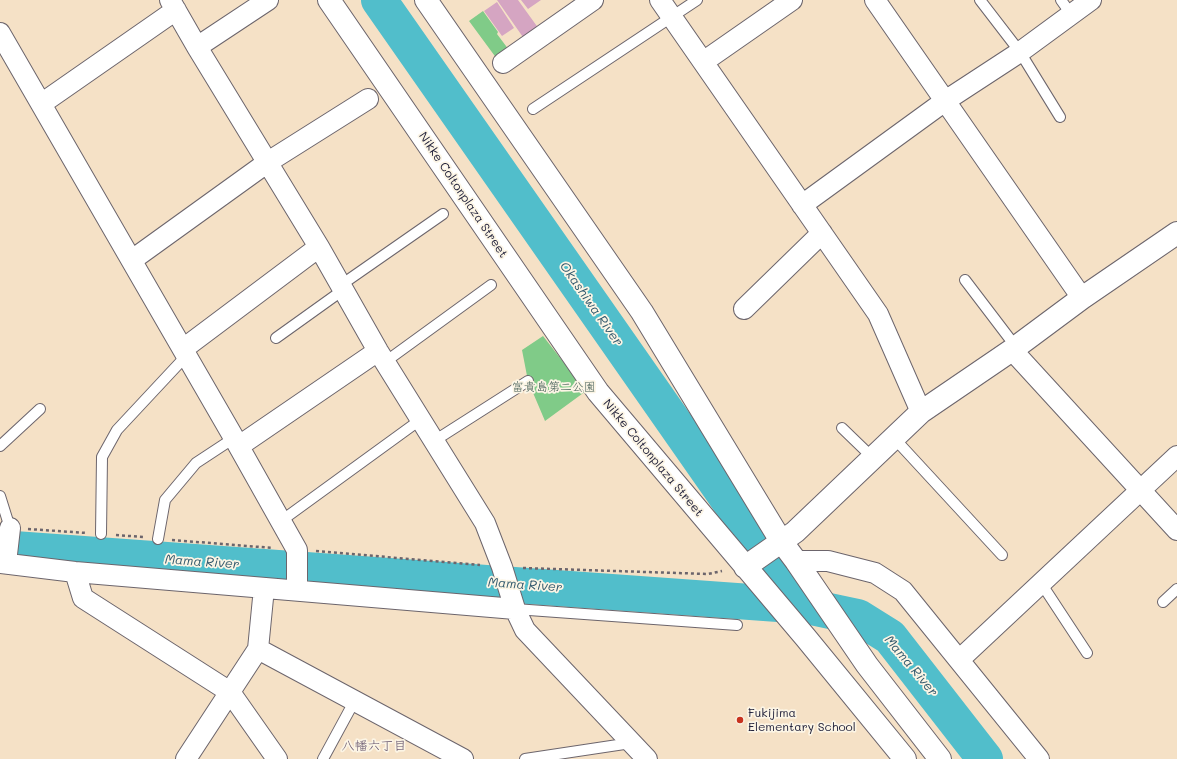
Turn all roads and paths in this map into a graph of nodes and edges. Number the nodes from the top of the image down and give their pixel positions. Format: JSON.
{"nodes":[{"id":1,"x":268,"y":0,"type":"edge"},
{"id":2,"x":329,"y":0,"type":"edge"},
{"id":3,"x":426,"y":0,"type":"edge"},
{"id":4,"x":593,"y":0,"type":"edge"},
{"id":5,"x":660,"y":0,"type":"edge"},
{"id":6,"x":697,"y":0,"type":"edge"},
{"id":7,"x":792,"y":0,"type":"edge"},
{"id":8,"x":875,"y":0,"type":"edge"},
{"id":9,"x":980,"y":0,"type":"edge"},
{"id":10,"x":1091,"y":0,"type":"edge"},
{"id":11,"x":173,"y":5,"type":"edge"},
{"id":12,"x":1066,"y":7,"type":"edge"},
{"id":13,"x":672,"y":18,"type":"junction"},
{"id":14,"x":0,"y":33,"type":"edge"},
{"id":15,"x":197,"y":47,"type":"junction"},
{"id":16,"x":1020,"y":52,"type":"junction"},
{"id":17,"x":702,"y":62,"type":"junction"},
{"id":18,"x":503,"y":63,"type":"dead end"},
{"id":19,"x":368,"y":99,"type":"dead end"},
{"id":20,"x":945,"y":101,"type":"junction"},
{"id":21,"x":41,"y":104,"type":"junction"},
{"id":22,"x":533,"y":109,"type":"dead end"},
{"id":23,"x":1060,"y":117,"type":"dead end"},
{"id":24,"x":268,"y":162,"type":"junction"},
{"id":25,"x":802,"y":205,"type":"junction"},
{"id":26,"x":443,"y":214,"type":"dead end"},
{"id":27,"x":822,"y":233,"type":"junction"},
{"id":28,"x":1177,"y":233,"type":"edge"},
{"id":29,"x":319,"y":247,"type":"junction"},
{"id":30,"x":132,"y":260,"type":"junction"},
{"id":31,"x":965,"y":280,"type":"dead end"},
{"id":32,"x":492,"y":285,"type":"dead end"},
{"id":33,"x":342,"y":287,"type":"junction"},
{"id":34,"x":1082,"y":298,"type":"junction"},
{"id":35,"x":744,"y":309,"type":"dead end"},
{"id":36,"x":276,"y":338,"type":"dead end"},
{"id":37,"x":1014,"y":349,"type":"junction"},
{"id":38,"x":185,"y":352,"type":"junction"},
{"id":39,"x":382,"y":357,"type":"junction"},
{"id":40,"x":528,"y":381,"type":"dead end"},
{"id":41,"x":40,"y":409,"type":"dead end"},
{"id":42,"x":921,"y":412,"type":"junction"},
{"id":43,"x":420,"y":420,"type":"junction"},
{"id":44,"x":842,"y":428,"type":"dead end"},
{"id":45,"x":894,"y":438,"type":"junction"},
{"id":46,"x":434,"y":441,"type":"junction"},
{"id":47,"x":237,"y":442,"type":"junction"},
{"id":48,"x":0,"y":446,"type":"edge"},
{"id":49,"x":1177,"y":456,"type":"edge"},
{"id":50,"x":872,"y":458,"type":"junction"},
{"id":51,"x":1140,"y":490,"type":"junction"},
{"id":52,"x":0,"y":496,"type":"edge"},
{"id":53,"x":281,"y":521,"type":"junction"},
{"id":54,"x":10,"y":528,"type":"junction"},
{"id":55,"x":1177,"y":530,"type":"edge"},
{"id":56,"x":101,"y":534,"type":"junction"},
{"id":57,"x":158,"y":538,"type":"junction"},
{"id":58,"x":781,"y":541,"type":"junction"},
{"id":59,"x":297,"y":550,"type":"junction"},
{"id":60,"x":1002,"y":555,"type":"dead end"},
{"id":61,"x":797,"y":562,"type":"junction"},
{"id":62,"x":3,"y":563,"type":"edge"},
{"id":63,"x":502,"y":567,"type":"junction"},
{"id":64,"x":75,"y":572,"type":"junction"},
{"id":65,"x":751,"y":574,"type":"junction"},
{"id":66,"x":1041,"y":583,"type":"junction"},
{"id":67,"x":264,"y":588,"type":"junction"},
{"id":68,"x":1177,"y":589,"type":"edge"},
{"id":69,"x":297,"y":590,"type":"junction"},
{"id":70,"x":1163,"y":602,"type":"dead end"},
{"id":71,"x":515,"y":609,"type":"junction"},
{"id":72,"x":737,"y":625,"type":"dead end"},
{"id":73,"x":258,"y":649,"type":"junction"},
{"id":74,"x":1086,"y":653,"type":"dead end"},
{"id":75,"x":959,"y":660,"type":"junction"},
{"id":76,"x":230,"y":692,"type":"junction"},
{"id":77,"x":354,"y":700,"type":"junction"},
{"id":78,"x":631,"y":743,"type":"junction"},
{"id":79,"x":453,"y":757,"type":"edge"},
{"id":80,"x":186,"y":759,"type":"edge"},
{"id":81,"x":277,"y":759,"type":"edge"},
{"id":82,"x":323,"y":759,"type":"edge"},
{"id":83,"x":525,"y":759,"type":"edge"},
{"id":84,"x":647,"y":759,"type":"edge"},
{"id":85,"x":905,"y":759,"type":"edge"},
{"id":86,"x":940,"y":759,"type":"edge"},
{"id":87,"x":1039,"y":759,"type":"edge"}],
"edges":[{"from":1,"to":15,"type":"street"},
{"from":2,"to":65,"type":"street","name":"Nikke Coltonplaza Street"},
{"from":3,"to":58,"type":"street"},
{"from":4,"to":18,"type":"street"},
{"from":5,"to":13,"type":"street"},
{"from":6,"to":13,"type":"lane"},
{"from":7,"to":17,"type":"street"},
{"from":8,"to":20,"type":"street"},
{"from":9,"to":16,"type":"lane"},
{"from":10,"to":12,"type":"street"},
{"from":11,"to":15,"type":"street"},
{"from":11,"to":21,"type":"street"},
{"from":12,"to":16,"type":"street"},
{"from":13,"to":17,"type":"street"},
{"from":13,"to":22,"type":"lane"},
{"from":14,"to":21,"type":"street"},
{"from":15,"to":24,"type":"street"},
{"from":16,"to":20,"type":"street"},
{"from":16,"to":23,"type":"lane"},
{"from":17,"to":25,"type":"street"},
{"from":19,"to":24,"type":"street"},
{"from":20,"to":25,"type":"street"},
{"from":20,"to":34,"type":"street"},
{"from":21,"to":30,"type":"street"},
{"from":24,"to":29,"type":"street"},
{"from":24,"to":30,"type":"street"},
{"from":25,"to":27,"type":"street"},
{"from":26,"to":33,"type":"lane"},
{"from":27,"to":35,"type":"street"},
{"from":27,"to":42,"type":"street"},
{"from":28,"to":34,"type":"street"},
{"from":29,"to":33,"type":"street"},
{"from":29,"to":38,"type":"street"},
{"from":30,"to":38,"type":"street"},
{"from":31,"to":37,"type":"lane"},
{"from":32,"to":39,"type":"lane"},
{"from":33,"to":36,"type":"lane"},
{"from":33,"to":39,"type":"street"},
{"from":34,"to":37,"type":"street"},
{"from":37,"to":42,"type":"street"},
{"from":37,"to":51,"type":"street"},
{"from":38,"to":47,"type":"street"},
{"from":38,"to":56,"type":"lane"},
{"from":39,"to":43,"type":"street"},
{"from":39,"to":47,"type":"street"},
{"from":40,"to":46,"type":"lane"},
{"from":41,"to":48,"type":"lane"},
{"from":42,"to":45,"type":"street"},
{"from":43,"to":46,"type":"street"},
{"from":43,"to":53,"type":"lane"},
{"from":44,"to":50,"type":"lane"},
{"from":45,"to":50,"type":"street"},
{"from":45,"to":60,"type":"lane"},
{"from":46,"to":63,"type":"street"},
{"from":47,"to":53,"type":"street"},
{"from":47,"to":57,"type":"lane"},
{"from":49,"to":51,"type":"street"},
{"from":50,"to":58,"type":"street"},
{"from":51,"to":55,"type":"street"},
{"from":51,"to":66,"type":"street"},
{"from":52,"to":54,"type":"lane"},
{"from":53,"to":59,"type":"street"},
{"from":54,"to":56,"type":"path"},
{"from":54,"to":62,"type":"street"},
{"from":56,"to":57,"type":"path"},
{"from":57,"to":59,"type":"path"},
{"from":58,"to":61,"type":"street"},
{"from":58,"to":65,"type":"street"},
{"from":59,"to":63,"type":"path"},
{"from":59,"to":69,"type":"street"},
{"from":61,"to":75,"type":"street"},
{"from":61,"to":86,"type":"street"},
{"from":62,"to":64,"type":"street"},
{"from":63,"to":65,"type":"path"},
{"from":63,"to":71,"type":"street"},
{"from":64,"to":67,"type":"street"},
{"from":64,"to":76,"type":"street"},
{"from":65,"to":85,"type":"street","name":"Nikke Coltonplaza Street"},
{"from":66,"to":74,"type":"lane"},
{"from":66,"to":75,"type":"street"},
{"from":67,"to":69,"type":"street"},
{"from":67,"to":73,"type":"street"},
{"from":68,"to":70,"type":"lane"},
{"from":69,"to":71,"type":"street"},
{"from":71,"to":72,"type":"lane"},
{"from":71,"to":78,"type":"street"},
{"from":73,"to":76,"type":"street"},
{"from":73,"to":77,"type":"street"},
{"from":75,"to":87,"type":"street"},
{"from":76,"to":80,"type":"street"},
{"from":76,"to":81,"type":"street"},
{"from":77,"to":79,"type":"street"},
{"from":77,"to":82,"type":"lane"},
{"from":78,"to":83,"type":"lane"},
{"from":78,"to":84,"type":"street"}]}
